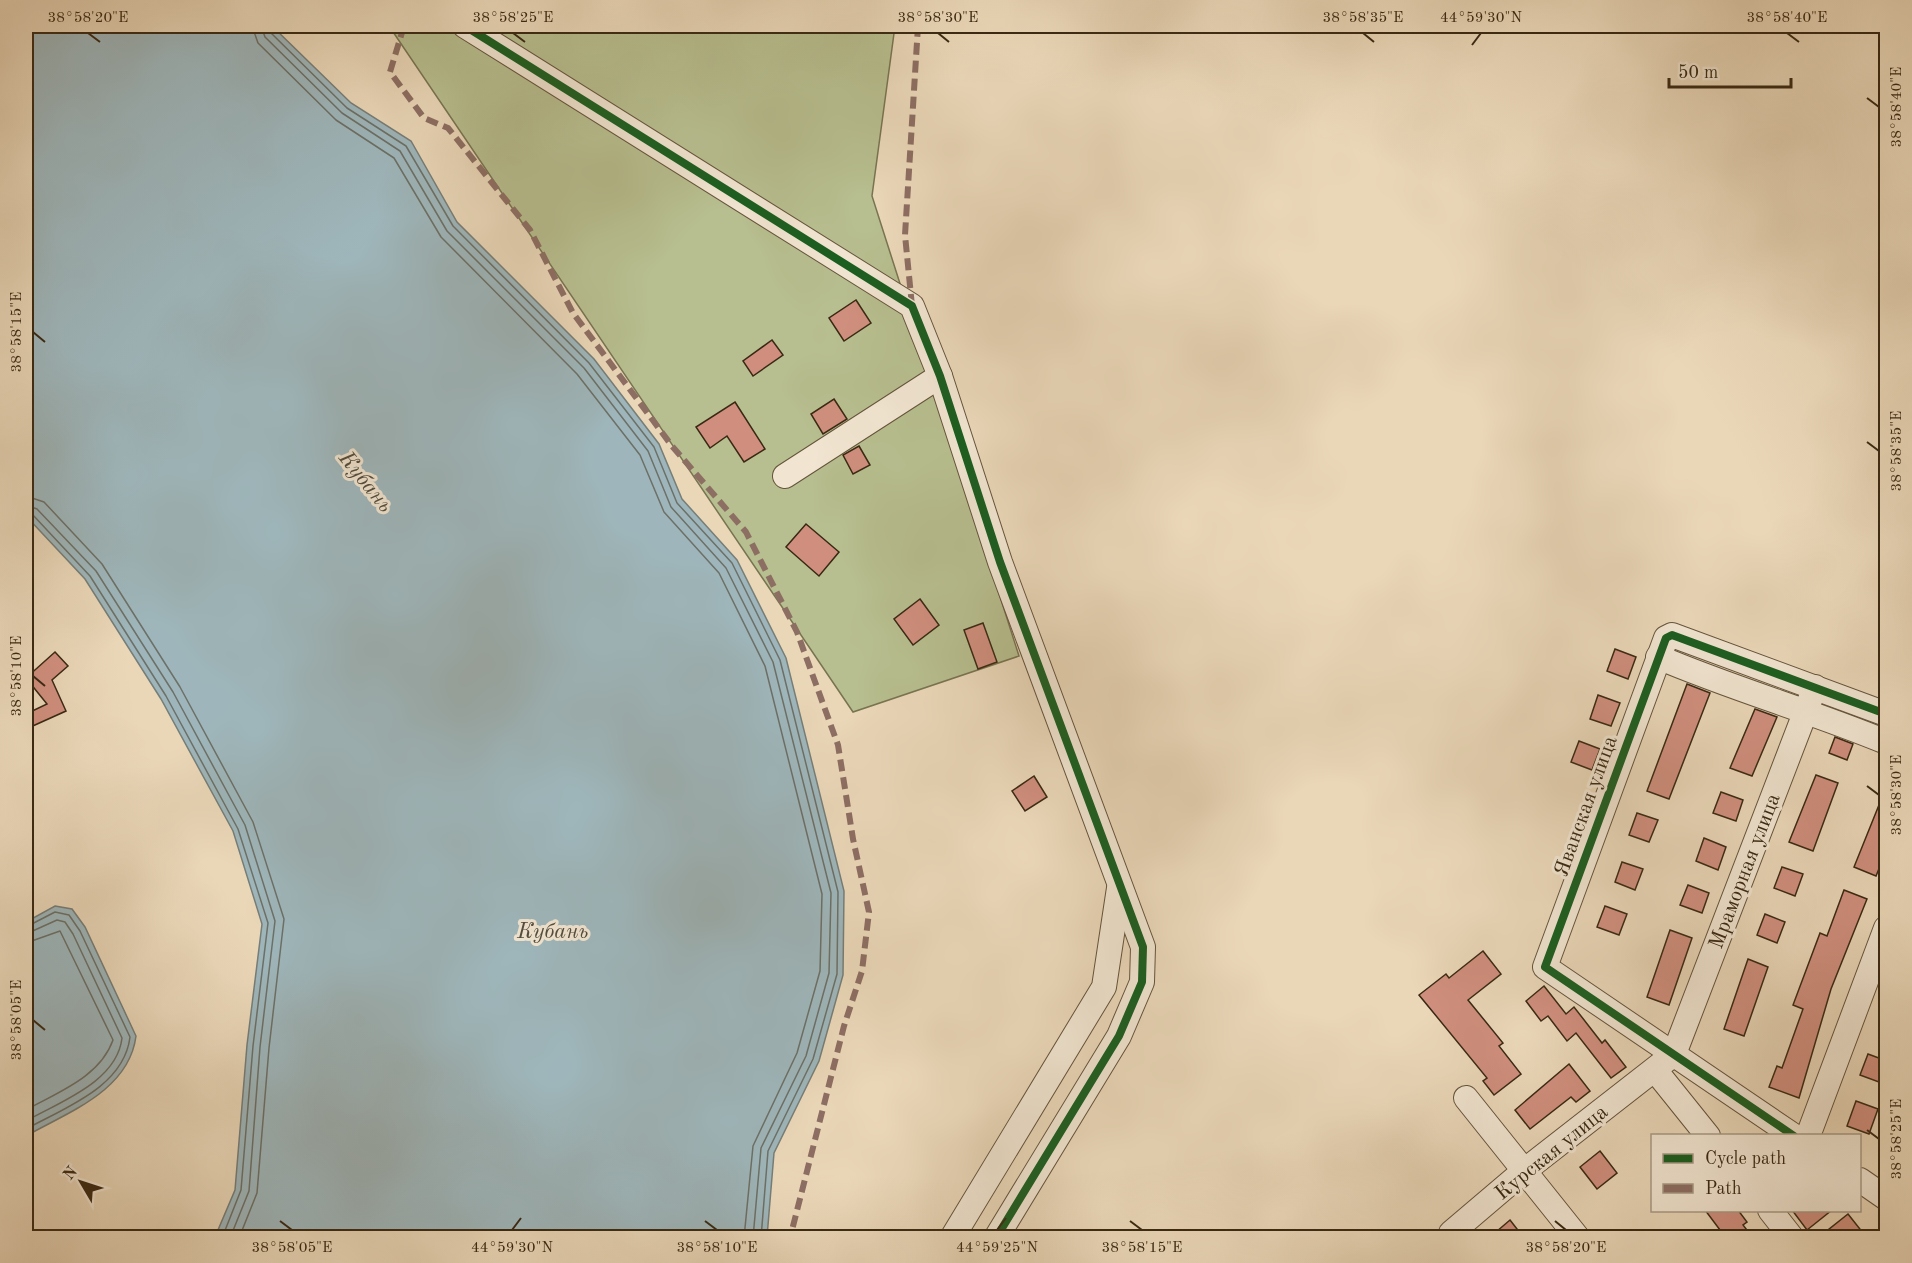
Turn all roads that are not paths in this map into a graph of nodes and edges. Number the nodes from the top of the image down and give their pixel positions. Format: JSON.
{"nodes":[{"id":1,"x":465,"y":26,"type":"edge"},
{"id":2,"x":940,"y":376,"type":"junction"},
{"id":3,"x":784,"y":476,"type":"dead end"},
{"id":4,"x":1658,"y":657,"type":"junction"},
{"id":5,"x":1815,"y":687,"type":"junction"},
{"id":6,"x":1805,"y":712,"type":"junction"},
{"id":7,"x":1887,"y":714,"type":"edge"},
{"id":8,"x":1887,"y":742,"type":"edge"},
{"id":9,"x":1119,"y":886,"type":"junction"},
{"id":10,"x":1887,"y":928,"type":"edge"},
{"id":11,"x":1674,"y":1054,"type":"junction"},
{"id":12,"x":1655,"y":1070,"type":"junction"},
{"id":13,"x":1466,"y":1098,"type":"dead end"},
{"id":14,"x":1706,"y":1134,"type":"edge"},
{"id":15,"x":1791,"y":1134,"type":"edge"},
{"id":16,"x":1810,"y":1134,"type":"edge"},
{"id":17,"x":1524,"y":1171,"type":"junction"},
{"id":18,"x":1861,"y":1180,"type":"edge"},
{"id":19,"x":1887,"y":1198,"type":"edge"},
{"id":20,"x":1772,"y":1212,"type":"edge"},
{"id":21,"x":1003,"y":1235,"type":"edge"},
{"id":22,"x":952,"y":1238,"type":"edge"},
{"id":23,"x":1453,"y":1238,"type":"edge"},
{"id":24,"x":1578,"y":1238,"type":"edge"},
{"id":25,"x":1792,"y":1238,"type":"edge"}],
"edges":[{"from":1,"to":2,"type":"street"},
{"from":2,"to":3,"type":"street"},
{"from":2,"to":9,"type":"street"},
{"from":4,"to":5,"type":"street","name":"Яванская улица"},
{"from":4,"to":6,"type":"street"},
{"from":4,"to":11,"type":"street","name":"Яванская улица"},
{"from":5,"to":6,"type":"street","name":"Мраморная улица"},
{"from":5,"to":7,"type":"street"},
{"from":6,"to":8,"type":"street"},
{"from":6,"to":11,"type":"street","name":"Мраморная улица"},
{"from":9,"to":21,"type":"street"},
{"from":9,"to":22,"type":"street"},
{"from":10,"to":16,"type":"street"},
{"from":11,"to":12,"type":"street","name":"Курская улица"},
{"from":11,"to":15,"type":"street"},
{"from":12,"to":14,"type":"street"},
{"from":12,"to":17,"type":"street","name":"Курская улица"},
{"from":13,"to":17,"type":"street"},
{"from":17,"to":23,"type":"street","name":"Курская улица"},
{"from":17,"to":24,"type":"street"},
{"from":18,"to":19,"type":"street"},
{"from":20,"to":25,"type":"street"}]}
